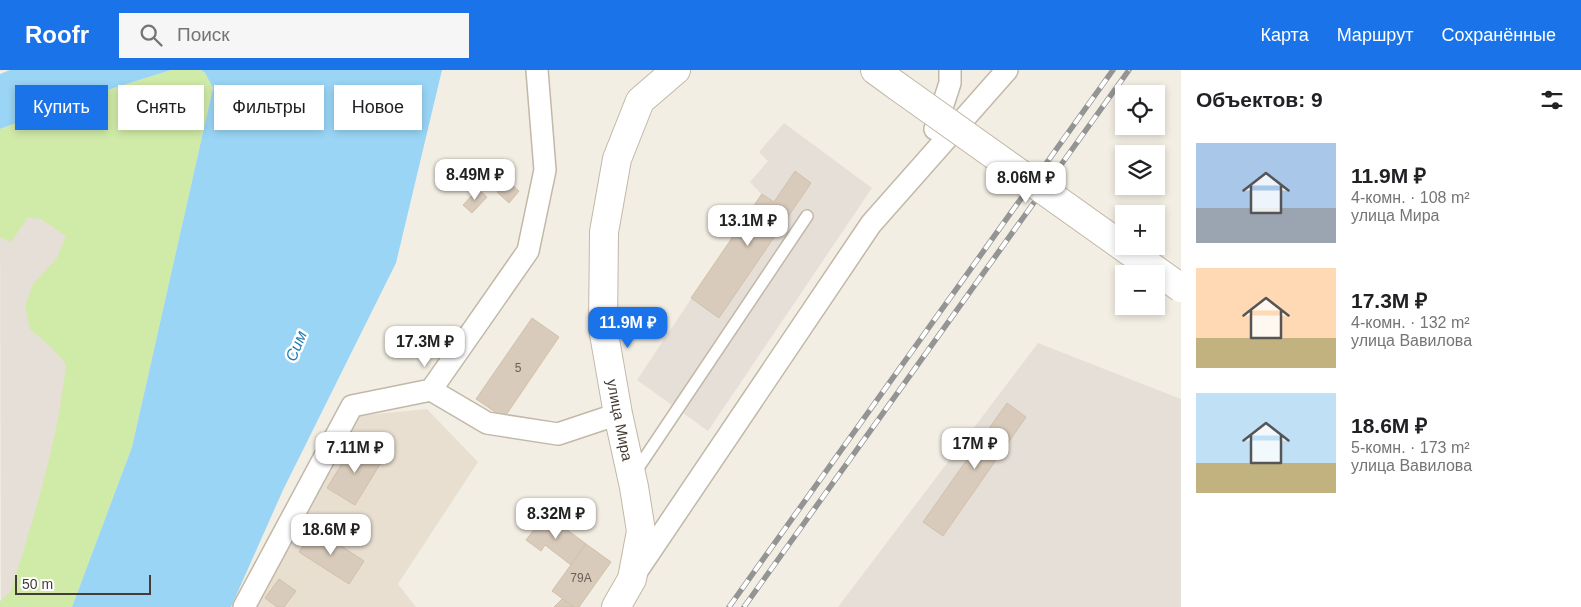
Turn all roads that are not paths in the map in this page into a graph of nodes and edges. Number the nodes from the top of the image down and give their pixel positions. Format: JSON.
{"nodes":[{"id":1,"x":538,"y":70,"type":"edge"},
{"id":2,"x":676,"y":70,"type":"edge"},
{"id":3,"x":875,"y":70,"type":"edge"},
{"id":4,"x":950,"y":70,"type":"edge"},
{"id":5,"x":1007,"y":70,"type":"edge"},
{"id":6,"x":924,"y":165,"type":"junction"},
{"id":7,"x":807,"y":216,"type":"dead end"},
{"id":8,"x":1181,"y":288,"type":"edge"},
{"id":9,"x":431,"y":390,"type":"junction"},
{"id":10,"x":618,"y":414,"type":"junction"},
{"id":11,"x":632,"y":477,"type":"junction"},
{"id":12,"x":632,"y":578,"type":"junction"},
{"id":13,"x":244,"y":607,"type":"edge"},
{"id":14,"x":616,"y":607,"type":"edge"}],
"edges":[{"from":1,"to":9,"type":"street"},
{"from":2,"to":10,"type":"street","name":"улица Мира"},
{"from":3,"to":8,"type":"street","bridge":true},
{"from":4,"to":6,"type":"street"},
{"from":5,"to":6,"type":"street"},
{"from":6,"to":12,"type":"street"},
{"from":7,"to":11,"type":"lane"},
{"from":9,"to":10,"type":"street"},
{"from":9,"to":13,"type":"street"},
{"from":10,"to":11,"type":"street","name":"улица Мира"},
{"from":11,"to":12,"type":"street","name":"улица Мира"},
{"from":12,"to":14,"type":"street","name":"улица Мира"}]}
